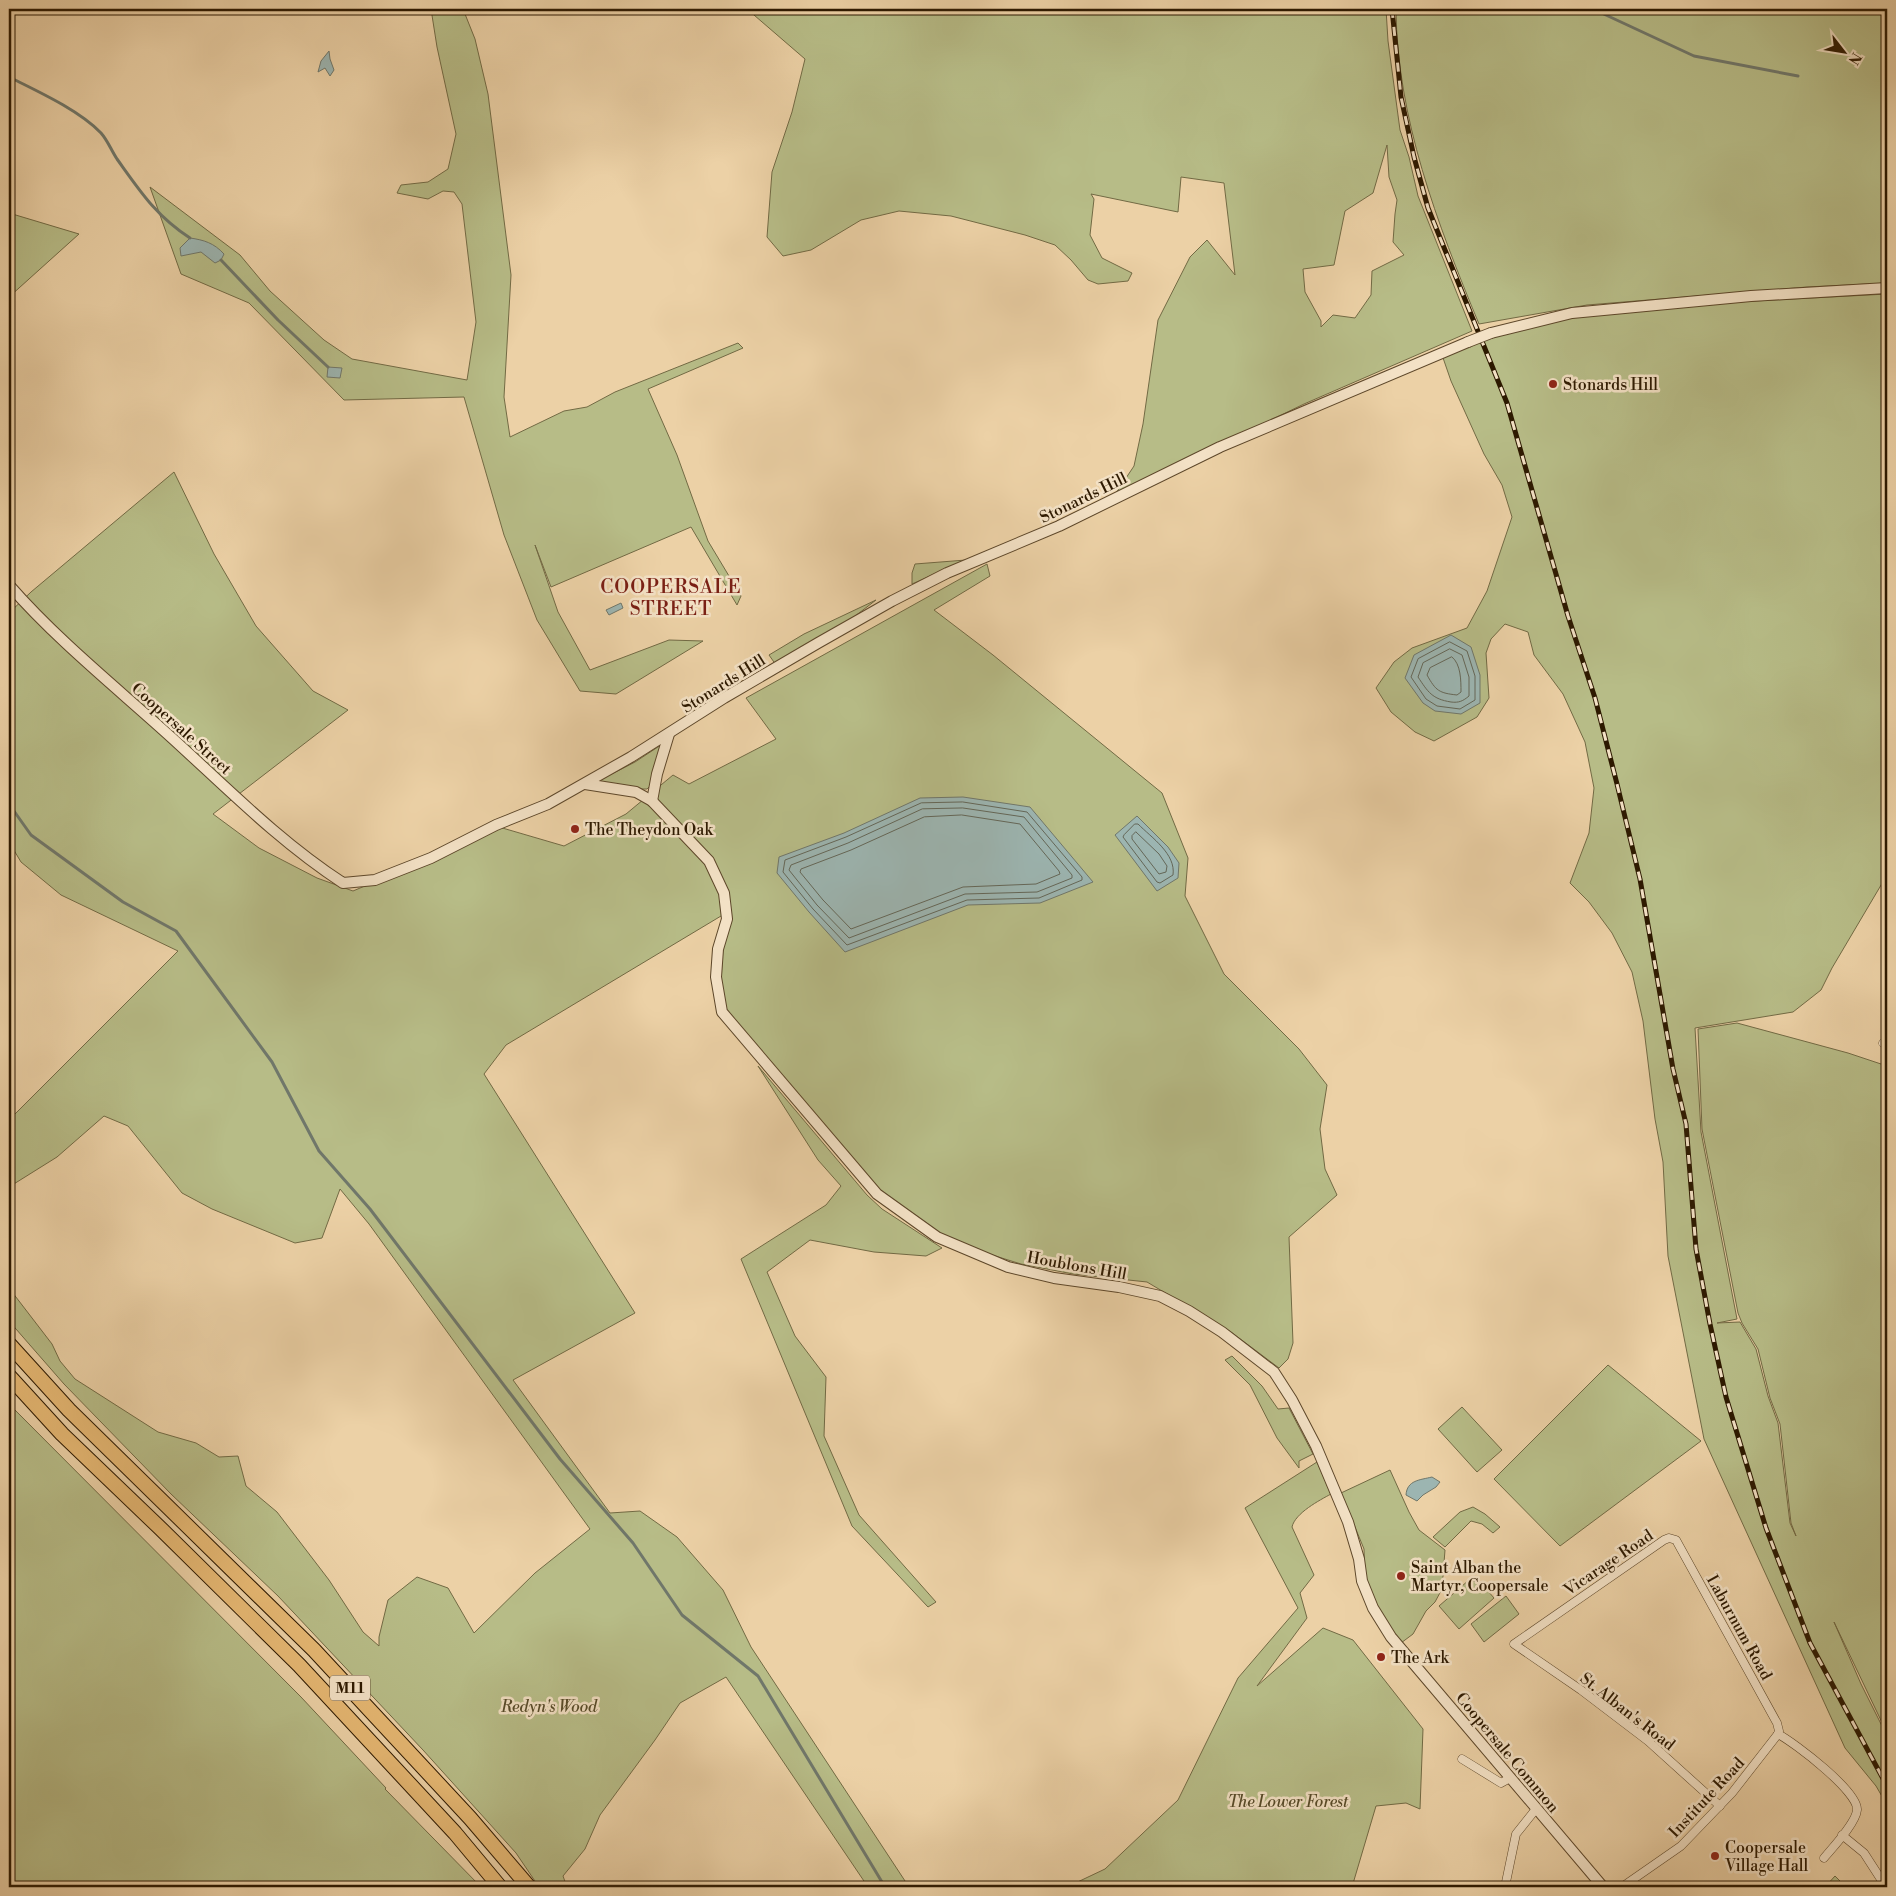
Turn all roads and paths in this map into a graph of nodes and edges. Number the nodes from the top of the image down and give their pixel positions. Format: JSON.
{"nodes":[{"id":1,"x":1887,"y":288,"type":"edge"},
{"id":2,"x":9,"y":585,"type":"edge"},
{"id":3,"x":669,"y":734,"type":"junction"},
{"id":4,"x":585,"y":784,"type":"junction"},
{"id":5,"x":652,"y":802,"type":"junction"},
{"id":6,"x":343,"y":884,"type":"joint"},
{"id":7,"x":9,"y":1344,"type":"edge"},
{"id":8,"x":9,"y":1376,"type":"edge"},
{"id":9,"x":1669,"y":1538,"type":"joint"},
{"id":10,"x":1390,"y":1637,"type":"joint"},
{"id":11,"x":1514,"y":1644,"type":"joint"},
{"id":12,"x":1778,"y":1734,"type":"junction"},
{"id":13,"x":1462,"y":1759,"type":"dead end"},
{"id":14,"x":1510,"y":1778,"type":"junction"},
{"id":15,"x":1720,"y":1806,"type":"junction"},
{"id":16,"x":1536,"y":1809,"type":"junction"},
{"id":17,"x":1842,"y":1835,"type":"junction"},
{"id":18,"x":1824,"y":1858,"type":"dead end"},
{"id":19,"x":1884,"y":1884,"type":"dead end"},
{"id":20,"x":500,"y":1887,"type":"edge"},
{"id":21,"x":528,"y":1887,"type":"edge"},
{"id":22,"x":1505,"y":1887,"type":"edge"},
{"id":23,"x":1603,"y":1887,"type":"edge"},
{"id":24,"x":1622,"y":1887,"type":"edge"}],
"edges":[{"from":1,"to":3,"type":"street","name":"Stonards Hill","bridge":true},
{"from":2,"to":6,"type":"street","name":"Coopersale Street"},
{"from":3,"to":4,"type":"street","name":"Stonards Hill"},
{"from":3,"to":5,"type":"street"},
{"from":4,"to":5,"type":"street","name":"Houblons Hill"},
{"from":4,"to":6,"type":"street","name":"Stonards Hill"},
{"from":5,"to":10,"type":"street","name":"Houblons Hill"},
{"from":7,"to":21,"type":"highway","number":"M11"},
{"from":8,"to":20,"type":"highway","number":"M11"},
{"from":9,"to":11,"type":"street","name":"Vicarage Road"},
{"from":9,"to":12,"type":"street","name":"Laburnum Road"},
{"from":10,"to":14,"type":"street","name":"Coopersale Common"},
{"from":11,"to":15,"type":"street","name":"St. Alban's Road"},
{"from":12,"to":15,"type":"street","name":"Institute Road"},
{"from":12,"to":17,"type":"street"},
{"from":13,"to":14,"type":"street"},
{"from":14,"to":16,"type":"street","name":"Coopersale Common"},
{"from":15,"to":24,"type":"street","name":"Institute Road"},
{"from":16,"to":22,"type":"street"},
{"from":16,"to":23,"type":"street","name":"Coopersale Common"},
{"from":17,"to":18,"type":"street"},
{"from":17,"to":19,"type":"street"}]}
